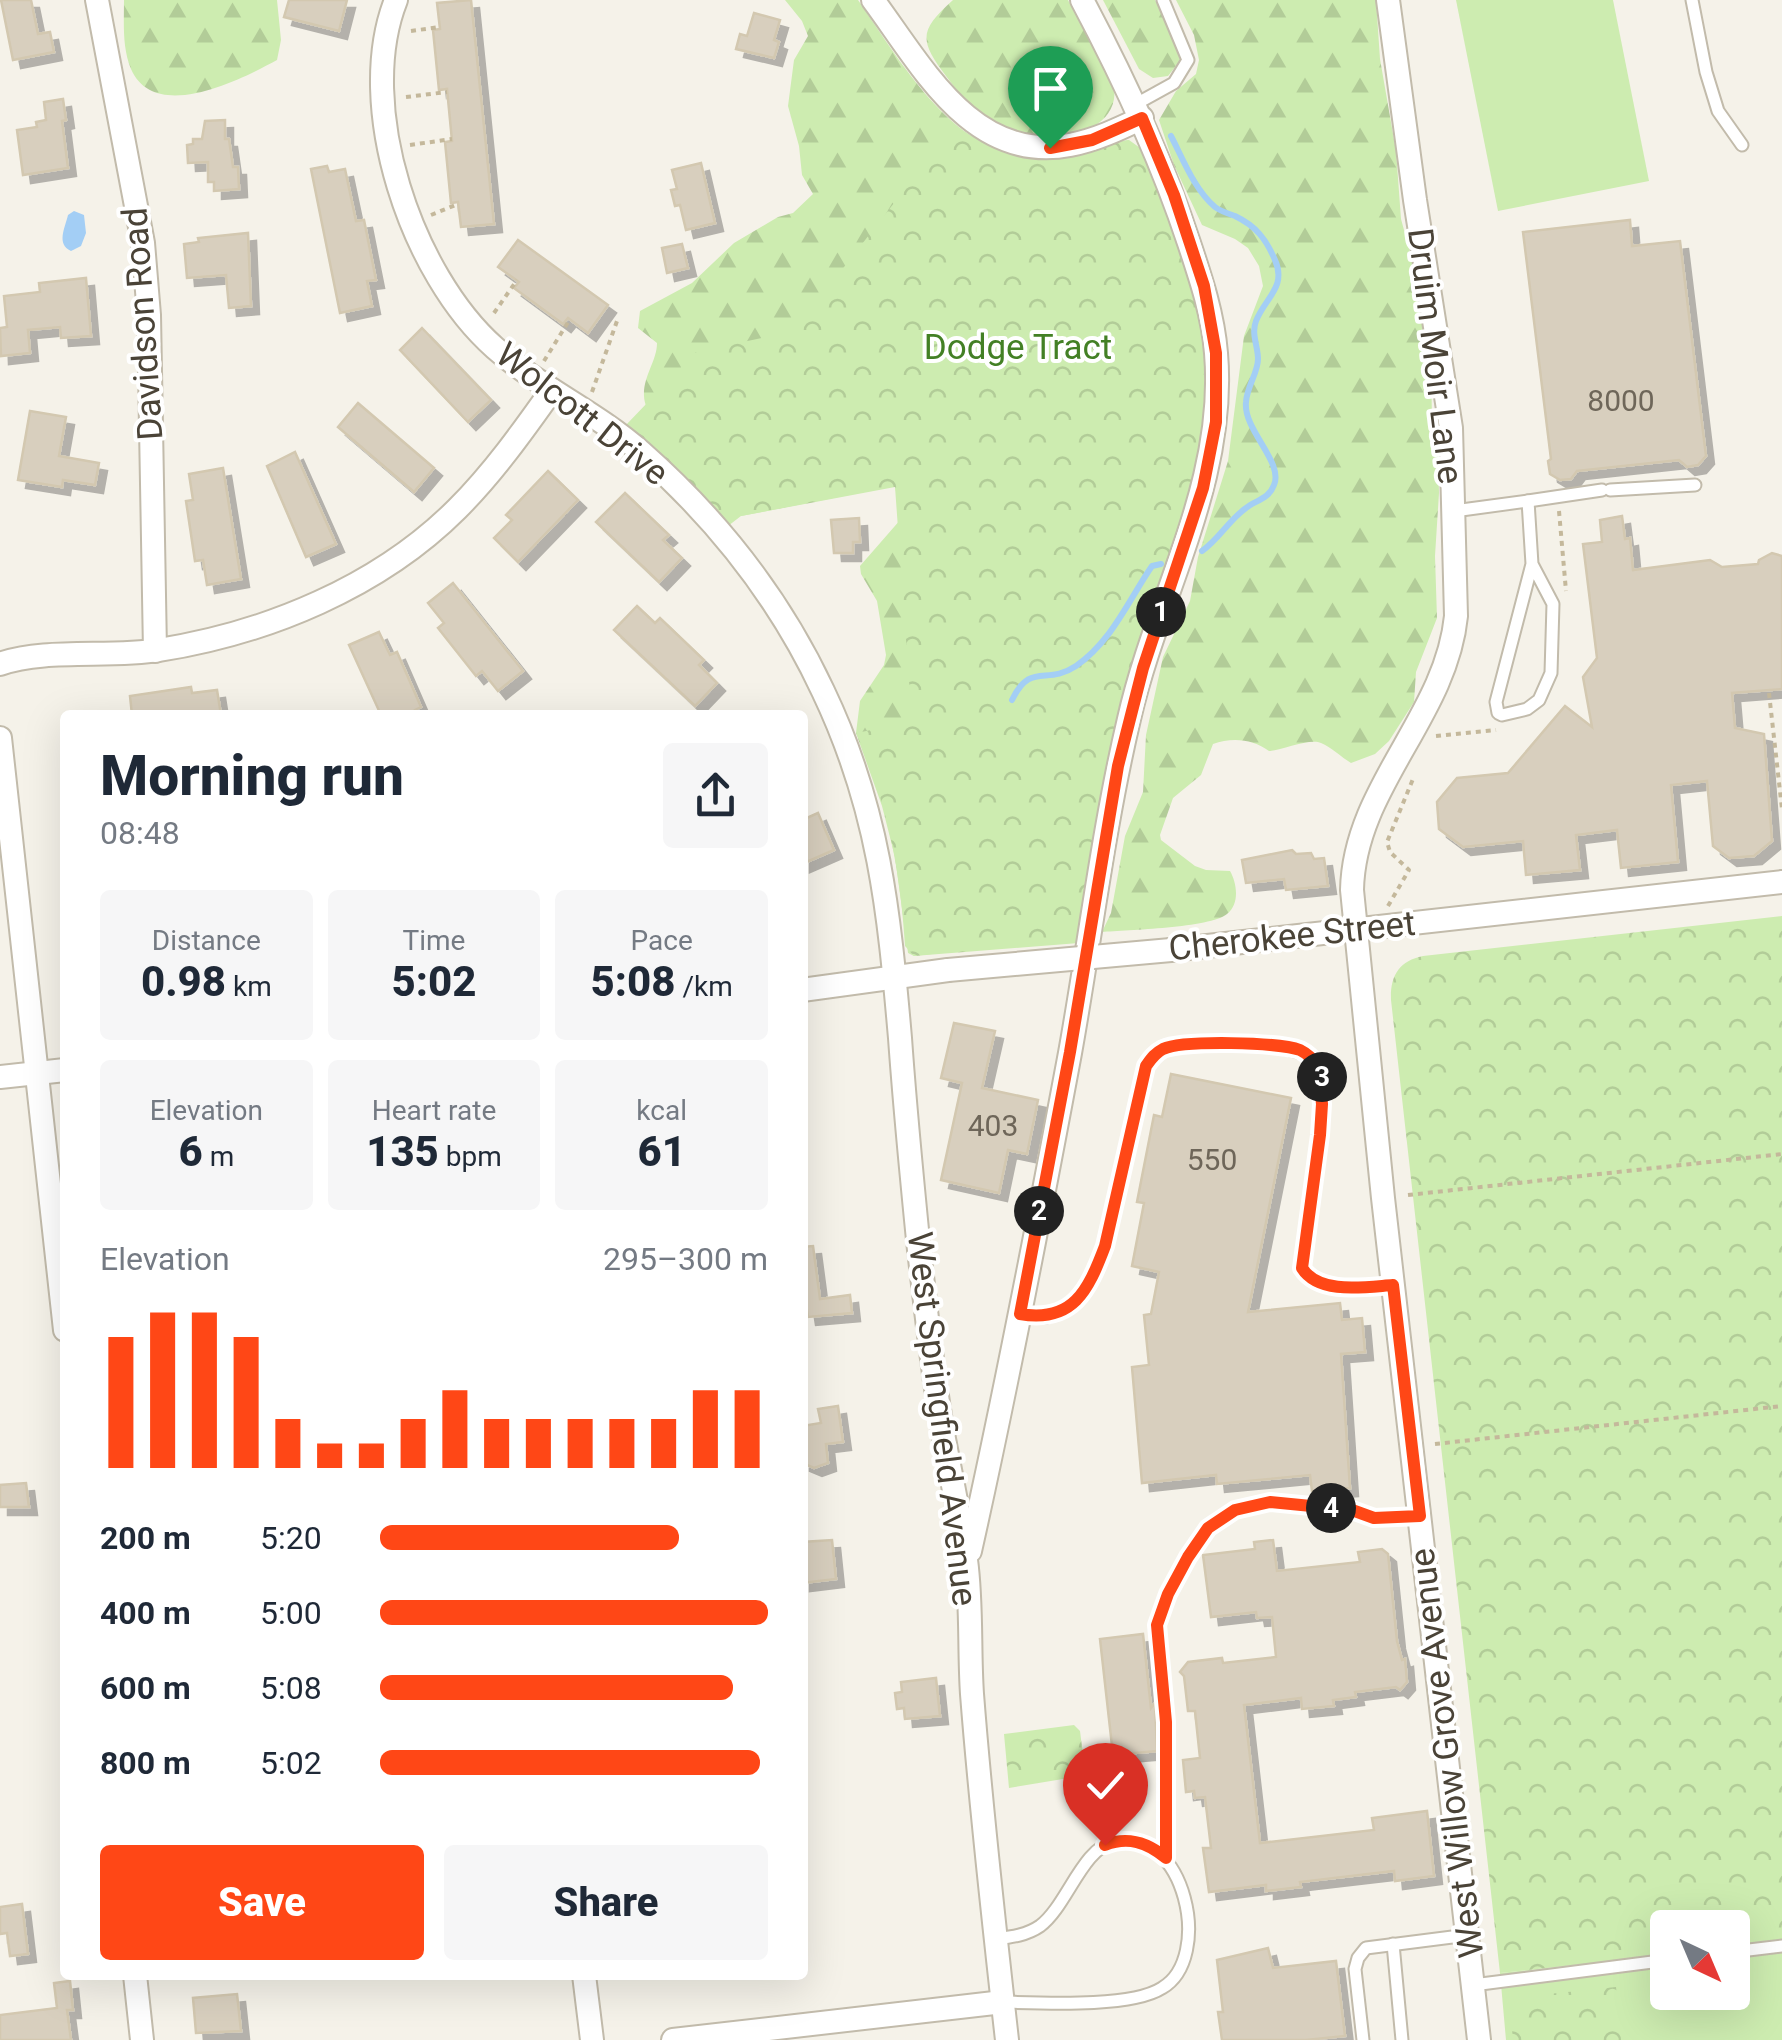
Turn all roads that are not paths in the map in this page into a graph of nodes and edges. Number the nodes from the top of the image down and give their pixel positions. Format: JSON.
{"nodes":[{"id":1,"x":96,"y":0,"type":"edge"},
{"id":2,"x":396,"y":0,"type":"edge"},
{"id":3,"x":873,"y":0,"type":"edge"},
{"id":4,"x":1082,"y":0,"type":"edge"},
{"id":5,"x":1163,"y":0,"type":"edge"},
{"id":6,"x":1388,"y":0,"type":"edge"},
{"id":7,"x":1692,"y":0,"type":"edge"},
{"id":8,"x":1139,"y":111,"type":"junction"},
{"id":9,"x":1742,"y":145,"type":"dead end"},
{"id":10,"x":552,"y":390,"type":"junction"},
{"id":11,"x":1695,"y":485,"type":"dead end"},
{"id":12,"x":1528,"y":501,"type":"junction"},
{"id":13,"x":1454,"y":510,"type":"junction"},
{"id":14,"x":1532,"y":564,"type":"junction"},
{"id":15,"x":155,"y":651,"type":"junction"},
{"id":16,"x":0,"y":664,"type":"edge"},
{"id":17,"x":0,"y":738,"type":"edge"},
{"id":18,"x":1782,"y":882,"type":"edge"},
{"id":19,"x":1354,"y":930,"type":"junction"},
{"id":20,"x":895,"y":976,"type":"junction"},
{"id":21,"x":808,"y":989,"type":"edge"},
{"id":22,"x":60,"y":1070,"type":"edge"},
{"id":23,"x":35,"y":1073,"type":"junction"},
{"id":24,"x":0,"y":1077,"type":"edge"},
{"id":25,"x":1393,"y":1285,"type":"junction"},
{"id":26,"x":60,"y":1287,"type":"edge"},
{"id":27,"x":1020,"y":1314,"type":"junction"},
{"id":28,"x":1420,"y":1516,"type":"junction"},
{"id":29,"x":967,"y":1566,"type":"junction"},
{"id":30,"x":1166,"y":1858,"type":"junction"},
{"id":31,"x":1468,"y":1934,"type":"junction"},
{"id":32,"x":996,"y":1939,"type":"junction"},
{"id":33,"x":1392,"y":1944,"type":"junction"},
{"id":34,"x":1782,"y":1946,"type":"edge"},
{"id":35,"x":1750,"y":1950,"type":"edge"},
{"id":36,"x":1650,"y":1962,"type":"edge"},
{"id":37,"x":136,"y":1980,"type":"edge"},
{"id":38,"x":585,"y":1980,"type":"edge"},
{"id":39,"x":1473,"y":1985,"type":"junction"},
{"id":40,"x":1003,"y":2002,"type":"junction"},
{"id":41,"x":142,"y":2040,"type":"edge"},
{"id":42,"x":592,"y":2040,"type":"edge"},
{"id":43,"x":673,"y":2040,"type":"edge"},
{"id":44,"x":1007,"y":2040,"type":"edge"},
{"id":45,"x":1363,"y":2040,"type":"edge"},
{"id":46,"x":1402,"y":2040,"type":"edge"},
{"id":47,"x":1479,"y":2040,"type":"edge"}],
"edges":[{"from":1,"to":15,"type":"street","name":"Davidson Road"},
{"from":2,"to":10,"type":"street","name":"Wolcott Drive"},
{"from":3,"to":8,"type":"street"},
{"from":4,"to":8,"type":"street"},
{"from":5,"to":8,"type":"lane"},
{"from":6,"to":13,"type":"street","name":"Druim Moir Lane"},
{"from":7,"to":9,"type":"lane"},
{"from":8,"to":27,"type":"street"},
{"from":10,"to":15,"type":"street"},
{"from":10,"to":20,"type":"street","name":"Wolcott Drive"},
{"from":11,"to":12,"type":"lane"},
{"from":12,"to":13,"type":"lane"},
{"from":12,"to":14,"type":"lane"},
{"from":13,"to":19,"type":"street","name":"Druim Moir Lane"},
{"from":14,"to":14,"type":"lane"},
{"from":15,"to":16,"type":"street"},
{"from":17,"to":23,"type":"street"},
{"from":18,"to":19,"type":"street","name":"Cherokee Street"},
{"from":19,"to":20,"type":"street","name":"Cherokee Street","bridge":true},
{"from":19,"to":25,"type":"street","name":"West Willow Grove Avenue"},
{"from":20,"to":21,"type":"street","name":"Cherokee Street"},
{"from":20,"to":29,"type":"street","name":"West Springfield Avenue"},
{"from":22,"to":23,"type":"street"},
{"from":23,"to":24,"type":"street"},
{"from":23,"to":26,"type":"street"},
{"from":25,"to":27,"type":"lane"},
{"from":25,"to":28,"type":"street","name":"West Willow Grove Avenue"},
{"from":27,"to":29,"type":"street"},
{"from":28,"to":30,"type":"lane"},
{"from":28,"to":31,"type":"street","name":"West Willow Grove Avenue"},
{"from":29,"to":32,"type":"street","name":"West Springfield Avenue"},
{"from":30,"to":32,"type":"lane"},
{"from":30,"to":40,"type":"lane"},
{"from":31,"to":33,"type":"lane"},
{"from":31,"to":39,"type":"street","name":"West Willow Grove Avenue"},
{"from":32,"to":40,"type":"street","name":"West Springfield Avenue"},
{"from":33,"to":45,"type":"lane"},
{"from":33,"to":46,"type":"lane"},
{"from":34,"to":35,"type":"lane"},
{"from":36,"to":39,"type":"lane"},
{"from":37,"to":41,"type":"street"},
{"from":38,"to":42,"type":"street"},
{"from":39,"to":47,"type":"street","name":"West Willow Grove Avenue"},
{"from":40,"to":43,"type":"street"},
{"from":40,"to":44,"type":"street","name":"West Springfield Avenue"}]}
